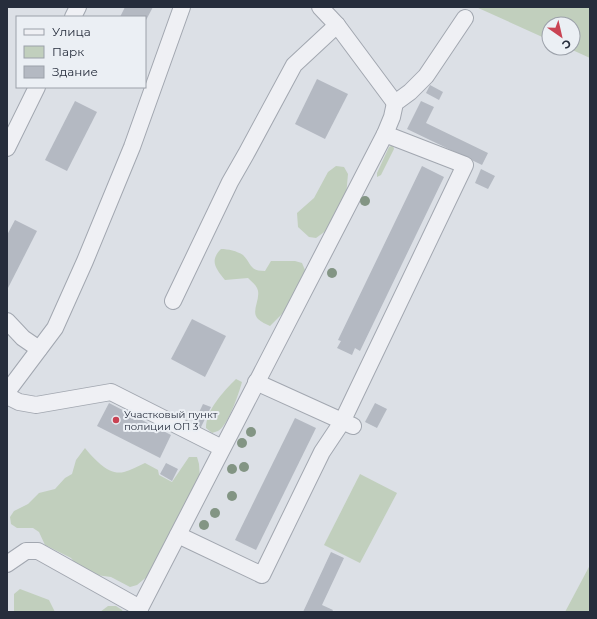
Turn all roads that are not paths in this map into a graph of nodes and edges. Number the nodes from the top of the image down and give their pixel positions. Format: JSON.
{"nodes":[{"id":1,"x":78,"y":7,"type":"edge"},
{"id":2,"x":182,"y":7,"type":"edge"},
{"id":3,"x":320,"y":7,"type":"edge"},
{"id":4,"x":74,"y":16,"type":"edge"},
{"id":5,"x":465,"y":18,"type":"dead end"},
{"id":6,"x":337,"y":25,"type":"junction"},
{"id":7,"x":36,"y":88,"type":"edge"},
{"id":8,"x":394,"y":103,"type":"junction"},
{"id":9,"x":385,"y":134,"type":"junction"},
{"id":10,"x":9,"y":139,"type":"edge"},
{"id":11,"x":173,"y":302,"type":"dead end"},
{"id":12,"x":7,"y":321,"type":"edge"},
{"id":13,"x":39,"y":349,"type":"junction"},
{"id":14,"x":256,"y":382,"type":"junction"},
{"id":15,"x":7,"y":392,"type":"edge"},
{"id":16,"x":7,"y":396,"type":"edge"},
{"id":17,"x":347,"y":424,"type":"junction"},
{"id":18,"x":222,"y":448,"type":"junction"},
{"id":19,"x":178,"y":535,"type":"junction"},
{"id":20,"x":7,"y":564,"type":"edge"},
{"id":21,"x":139,"y":610,"type":"edge"}],
"edges":[{"from":1,"to":4,"type":"street"},
{"from":2,"to":13,"type":"street"},
{"from":3,"to":6,"type":"street"},
{"from":5,"to":8,"type":"street"},
{"from":6,"to":8,"type":"street"},
{"from":6,"to":11,"type":"street"},
{"from":7,"to":10,"type":"street"},
{"from":8,"to":9,"type":"street"},
{"from":9,"to":14,"type":"street"},
{"from":9,"to":17,"type":"street"},
{"from":12,"to":13,"type":"street"},
{"from":13,"to":15,"type":"street"},
{"from":14,"to":17,"type":"street"},
{"from":14,"to":18,"type":"street"},
{"from":16,"to":18,"type":"street"},
{"from":17,"to":19,"type":"street"},
{"from":18,"to":19,"type":"street"},
{"from":19,"to":21,"type":"street"},
{"from":20,"to":21,"type":"street"}]}
